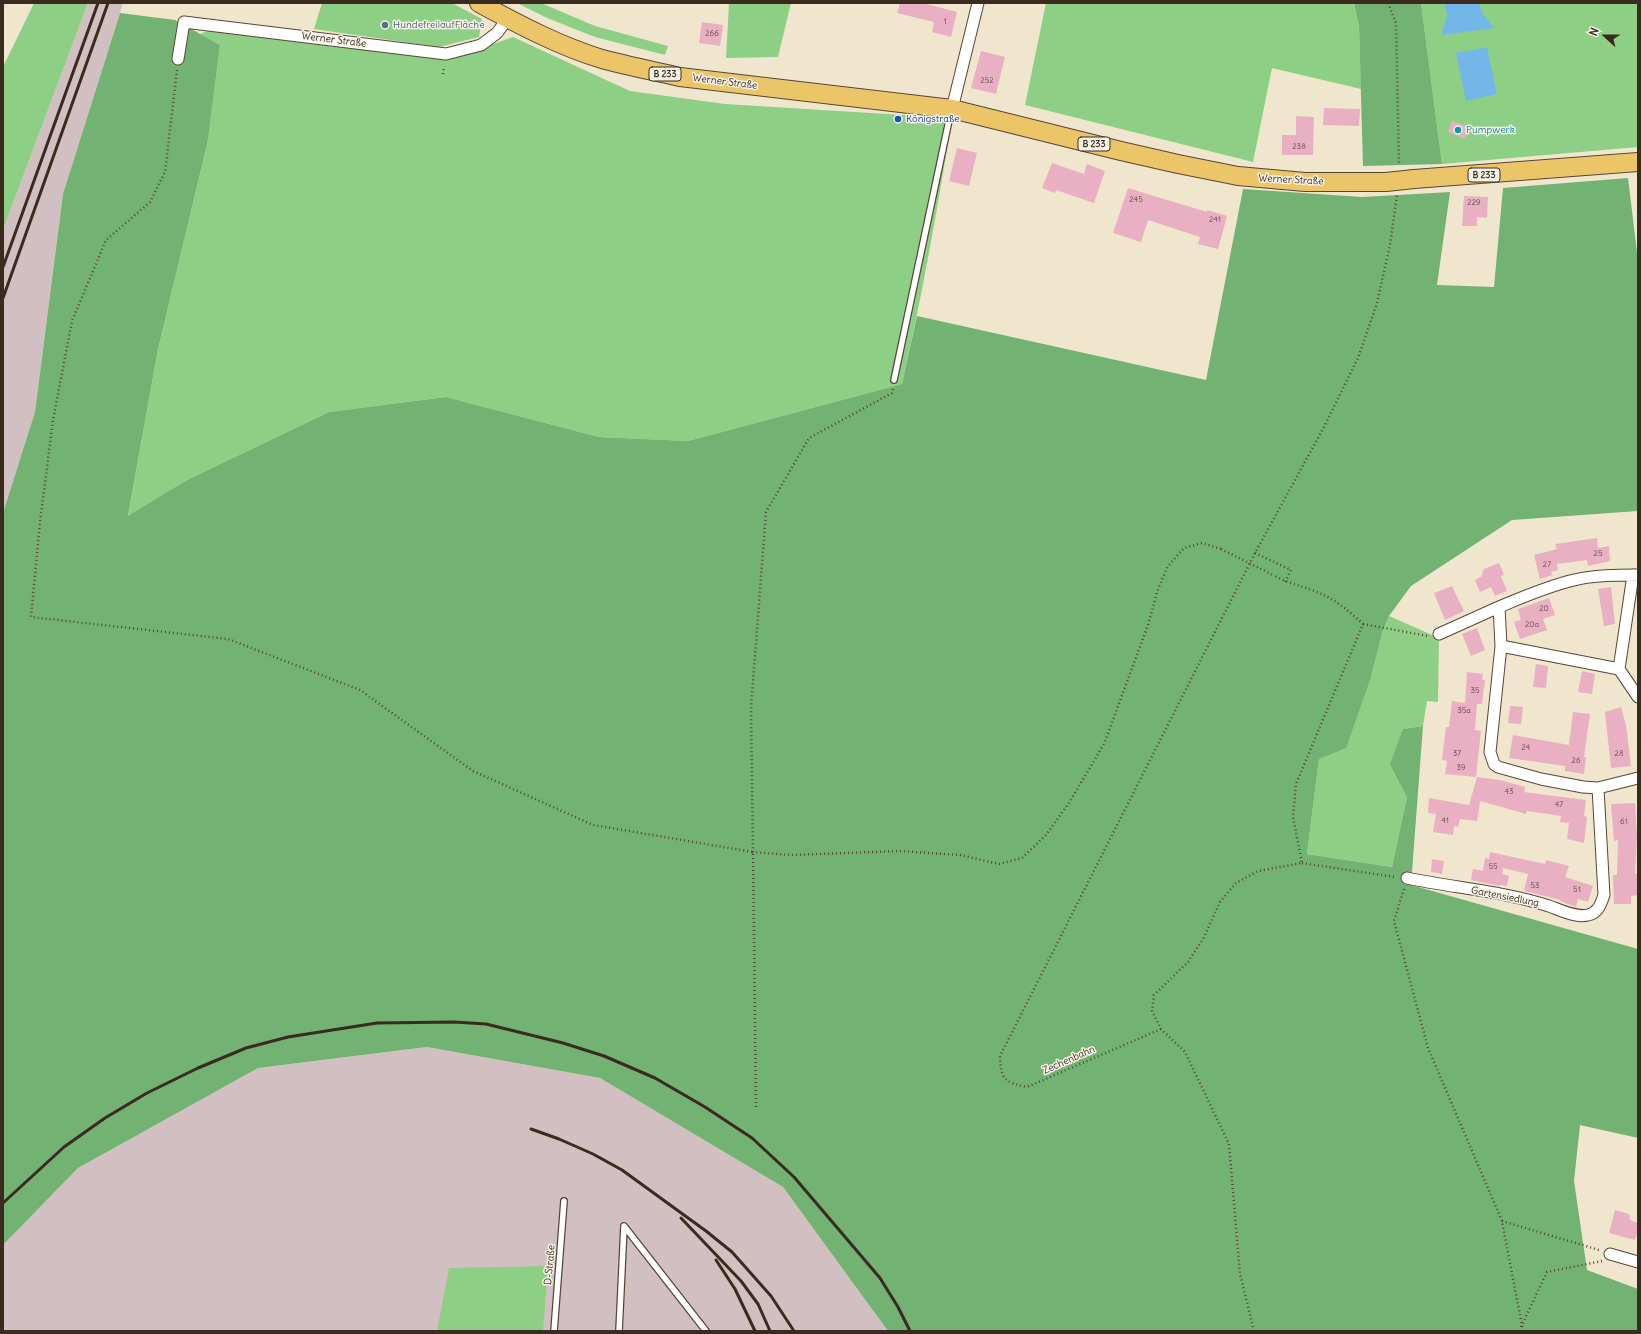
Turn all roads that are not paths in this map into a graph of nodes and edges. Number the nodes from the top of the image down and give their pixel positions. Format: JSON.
{"nodes":[{"id":1,"x":478,"y":3,"type":"edge"},
{"id":2,"x":978,"y":3,"type":"edge"},
{"id":3,"x":508,"y":18,"type":"junction"},
{"id":4,"x":178,"y":59,"type":"road end"},
{"id":5,"x":952,"y":109,"type":"junction"},
{"id":6,"x":1638,"y":162,"type":"edge"},
{"id":7,"x":894,"y":380,"type":"road end"},
{"id":8,"x":1636,"y":575,"type":"edge"},
{"id":9,"x":1499,"y":607,"type":"junction"},
{"id":10,"x":1439,"y":634,"type":"road end"},
{"id":11,"x":1501,"y":646,"type":"junction"},
{"id":12,"x":1618,"y":669,"type":"junction"},
{"id":13,"x":1638,"y":697,"type":"edge"},
{"id":14,"x":1638,"y":778,"type":"edge"},
{"id":15,"x":1598,"y":788,"type":"junction"},
{"id":16,"x":1407,"y":878,"type":"road end"},
{"id":17,"x":564,"y":1200,"type":"dead end"},
{"id":18,"x":1610,"y":1254,"type":"road end"},
{"id":19,"x":1638,"y":1262,"type":"edge"},
{"id":20,"x":554,"y":1331,"type":"edge"},
{"id":21,"x":619,"y":1331,"type":"edge"},
{"id":22,"x":706,"y":1331,"type":"edge"}],
"edges":[{"from":1,"to":3,"type":"main road","name":"Werner Straße","number":"B 233"},
{"from":2,"to":5,"type":"street"},
{"from":3,"to":4,"type":"street","name":"Werner Straße"},
{"from":3,"to":5,"type":"main road","name":"Werner Straße","number":"B 233"},
{"from":5,"to":6,"type":"main road","name":"Werner Straße","number":"B 233","bridge":true},
{"from":5,"to":7,"type":"lane"},
{"from":8,"to":9,"type":"street"},
{"from":8,"to":12,"type":"street"},
{"from":9,"to":10,"type":"street"},
{"from":9,"to":11,"type":"street"},
{"from":11,"to":12,"type":"street"},
{"from":11,"to":15,"type":"street"},
{"from":12,"to":13,"type":"street"},
{"from":14,"to":15,"type":"street"},
{"from":15,"to":16,"type":"street","name":"Gartensiedlung"},
{"from":17,"to":20,"type":"lane","name":"D-Straße"},
{"from":18,"to":19,"type":"street"},
{"from":21,"to":22,"type":"lane"}]}
